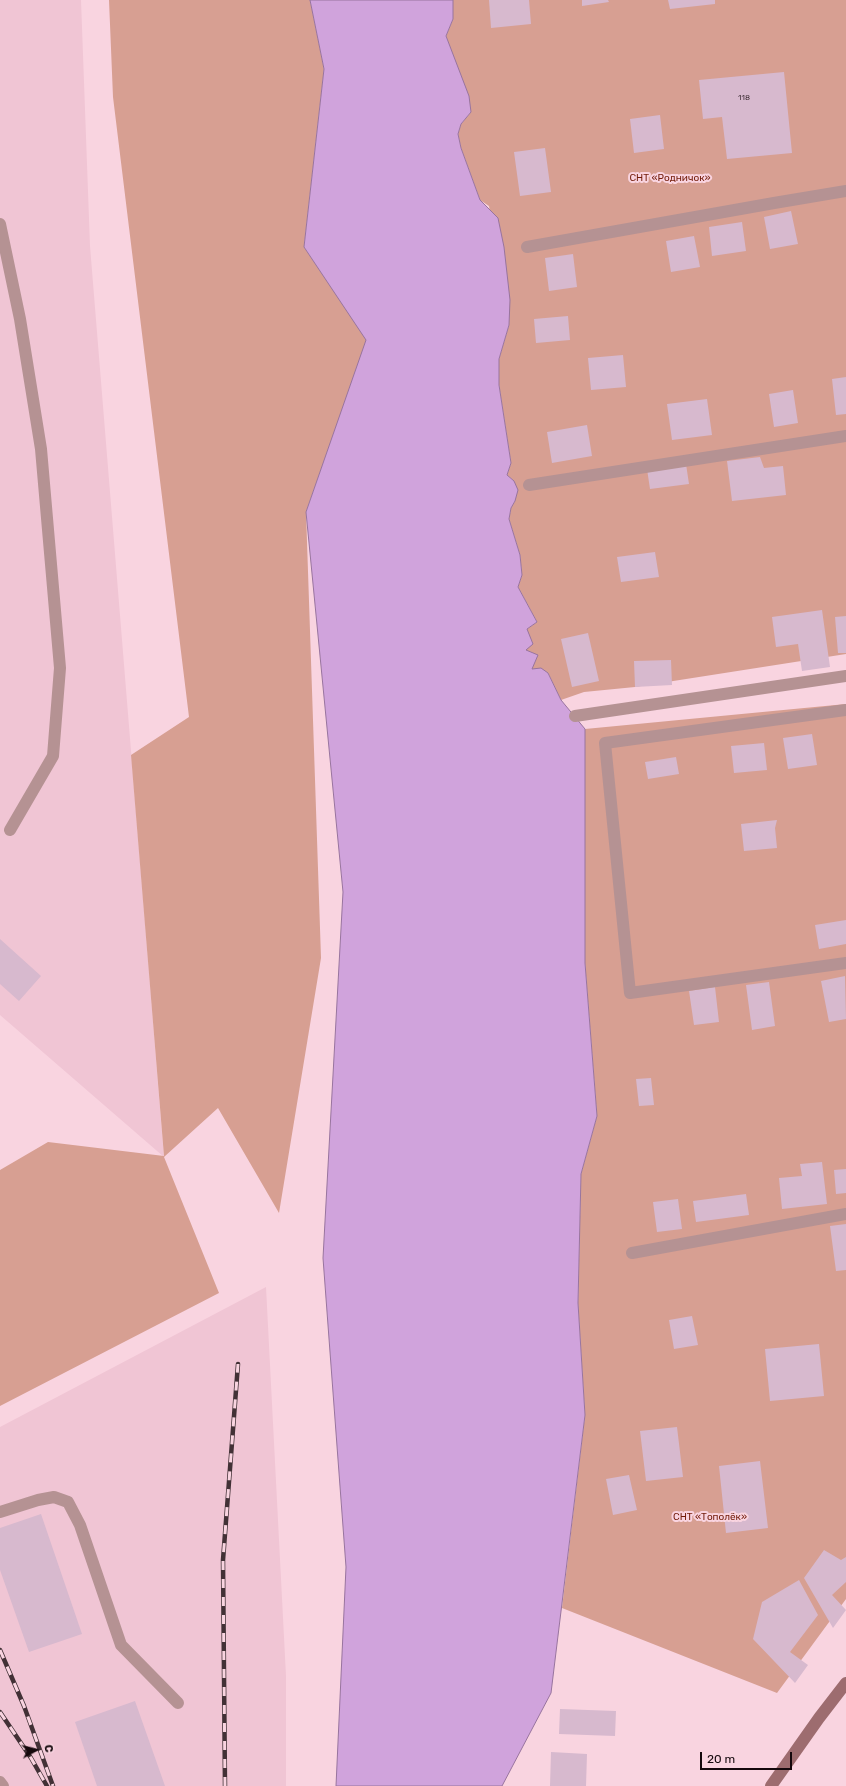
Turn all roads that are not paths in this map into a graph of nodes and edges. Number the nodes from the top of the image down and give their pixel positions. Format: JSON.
{"nodes":[{"id":1,"x":846,"y":191,"type":"edge"},
{"id":2,"x":0,"y":224,"type":"edge"},
{"id":3,"x":527,"y":247,"type":"dead end"},
{"id":4,"x":846,"y":436,"type":"edge"},
{"id":5,"x":530,"y":486,"type":"dead end"},
{"id":6,"x":846,"y":676,"type":"edge"},
{"id":7,"x":846,"y":710,"type":"edge"},
{"id":8,"x":575,"y":716,"type":"dead end"},
{"id":9,"x":10,"y":830,"type":"dead end"},
{"id":10,"x":846,"y":963,"type":"edge"},
{"id":11,"x":846,"y":1214,"type":"edge"},
{"id":12,"x":632,"y":1253,"type":"dead end"},
{"id":13,"x":0,"y":1512,"type":"edge"},
{"id":14,"x":846,"y":1683,"type":"edge"},
{"id":15,"x":178,"y":1703,"type":"dead end"},
{"id":16,"x":0,"y":1782,"type":"edge"},
{"id":17,"x":3,"y":1786,"type":"edge"},
{"id":18,"x":771,"y":1786,"type":"edge"}],
"edges":[{"from":1,"to":3,"type":"lane"},
{"from":2,"to":9,"type":"lane"},
{"from":4,"to":5,"type":"lane"},
{"from":6,"to":8,"type":"lane"},
{"from":7,"to":10,"type":"lane"},
{"from":11,"to":12,"type":"lane"},
{"from":13,"to":15,"type":"lane"},
{"from":14,"to":18,"type":"street"},
{"from":16,"to":17,"type":"lane"}]}
